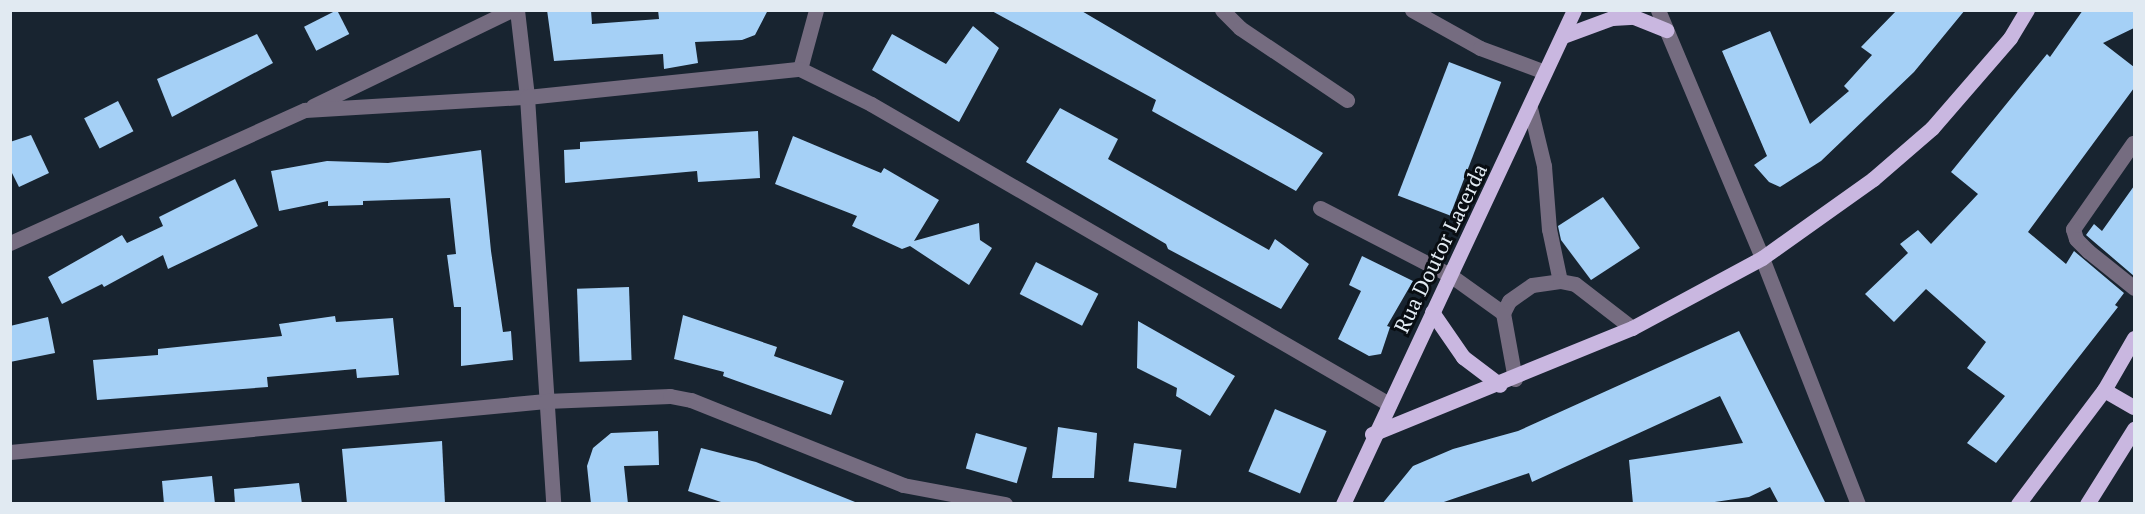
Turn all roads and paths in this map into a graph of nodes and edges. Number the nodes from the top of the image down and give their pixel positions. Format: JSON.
{"nodes":[{"id":1,"x":512,"y":10,"type":"edge"},
{"id":2,"x":517,"y":10,"type":"edge"},
{"id":3,"x":816,"y":10,"type":"edge"},
{"id":4,"x":1222,"y":10,"type":"edge"},
{"id":5,"x":1412,"y":10,"type":"edge"},
{"id":6,"x":1574,"y":10,"type":"edge"},
{"id":7,"x":1658,"y":10,"type":"edge"},
{"id":8,"x":2027,"y":10,"type":"edge"},
{"id":9,"x":1666,"y":30,"type":"junction"},
{"id":10,"x":1563,"y":36,"type":"junction"},
{"id":11,"x":800,"y":69,"type":"junction"},
{"id":12,"x":1545,"y":72,"type":"junction"},
{"id":13,"x":527,"y":97,"type":"junction"},
{"id":14,"x":1347,"y":99,"type":"dead end"},
{"id":15,"x":1530,"y":108,"type":"junction"},
{"id":16,"x":304,"y":110,"type":"junction"},
{"id":17,"x":2133,"y":143,"type":"edge"},
{"id":18,"x":1320,"y":208,"type":"dead end"},
{"id":19,"x":10,"y":243,"type":"edge"},
{"id":20,"x":1762,"y":258,"type":"junction"},
{"id":21,"x":1450,"y":275,"type":"junction"},
{"id":22,"x":1560,"y":281,"type":"junction"},
{"id":23,"x":2134,"y":288,"type":"edge"},
{"id":24,"x":1432,"y":312,"type":"junction"},
{"id":25,"x":1503,"y":313,"type":"junction"},
{"id":26,"x":1632,"y":328,"type":"junction"},
{"id":27,"x":2134,"y":339,"type":"edge"},
{"id":28,"x":1515,"y":379,"type":"junction"},
{"id":29,"x":1500,"y":385,"type":"junction"},
{"id":30,"x":2104,"y":390,"type":"junction"},
{"id":31,"x":546,"y":401,"type":"junction"},
{"id":32,"x":1389,"y":404,"type":"junction"},
{"id":33,"x":2134,"y":407,"type":"edge"},
{"id":34,"x":2134,"y":429,"type":"edge"},
{"id":35,"x":1372,"y":434,"type":"junction"},
{"id":36,"x":10,"y":452,"type":"edge"},
{"id":37,"x":2035,"y":481,"type":"junction"},
{"id":38,"x":553,"y":504,"type":"edge"},
{"id":39,"x":1005,"y":504,"type":"edge"},
{"id":40,"x":1343,"y":504,"type":"edge"},
{"id":41,"x":1858,"y":504,"type":"edge"},
{"id":42,"x":2006,"y":504,"type":"edge"},
{"id":43,"x":2018,"y":504,"type":"edge"},
{"id":44,"x":2087,"y":504,"type":"edge"}],
"edges":[{"from":1,"to":16,"type":"street"},
{"from":2,"to":13,"type":"street"},
{"from":3,"to":11,"type":"street"},
{"from":4,"to":14,"type":"street"},
{"from":5,"to":12,"type":"street"},
{"from":6,"to":10,"type":"main road","name":"Rua Doutor Lacerda"},
{"from":7,"to":9,"type":"street"},
{"from":8,"to":20,"type":"main road"},
{"from":9,"to":10,"type":"main road"},
{"from":9,"to":20,"type":"street"},
{"from":10,"to":12,"type":"main road","name":"Rua Doutor Lacerda"},
{"from":11,"to":13,"type":"street"},
{"from":11,"to":32,"type":"street"},
{"from":12,"to":15,"type":"main road","name":"Rua Doutor Lacerda"},
{"from":13,"to":16,"type":"street"},
{"from":13,"to":31,"type":"street"},
{"from":15,"to":21,"type":"main road","name":"Rua Doutor Lacerda"},
{"from":15,"to":22,"type":"street"},
{"from":16,"to":19,"type":"street"},
{"from":17,"to":23,"type":"street"},
{"from":18,"to":21,"type":"street"},
{"from":20,"to":26,"type":"main road"},
{"from":20,"to":41,"type":"street"},
{"from":21,"to":24,"type":"main road","name":"Rua Doutor Lacerda"},
{"from":21,"to":25,"type":"street"},
{"from":22,"to":25,"type":"street"},
{"from":22,"to":26,"type":"street"},
{"from":24,"to":29,"type":"main road"},
{"from":24,"to":32,"type":"main road","name":"Rua Doutor Lacerda"},
{"from":25,"to":28,"type":"street"},
{"from":26,"to":28,"type":"main road"},
{"from":27,"to":30,"type":"main road"},
{"from":28,"to":29,"type":"main road"},
{"from":29,"to":35,"type":"main road"},
{"from":30,"to":33,"type":"main road"},
{"from":30,"to":37,"type":"main road"},
{"from":31,"to":36,"type":"street"},
{"from":31,"to":38,"type":"street"},
{"from":31,"to":39,"type":"street"},
{"from":32,"to":35,"type":"main road","name":"Rua Doutor Lacerda"},
{"from":34,"to":44,"type":"main road"},
{"from":35,"to":40,"type":"main road","name":"Rua Doutor Lacerda"},
{"from":37,"to":42,"type":"main road"},
{"from":37,"to":43,"type":"main road"}]}
